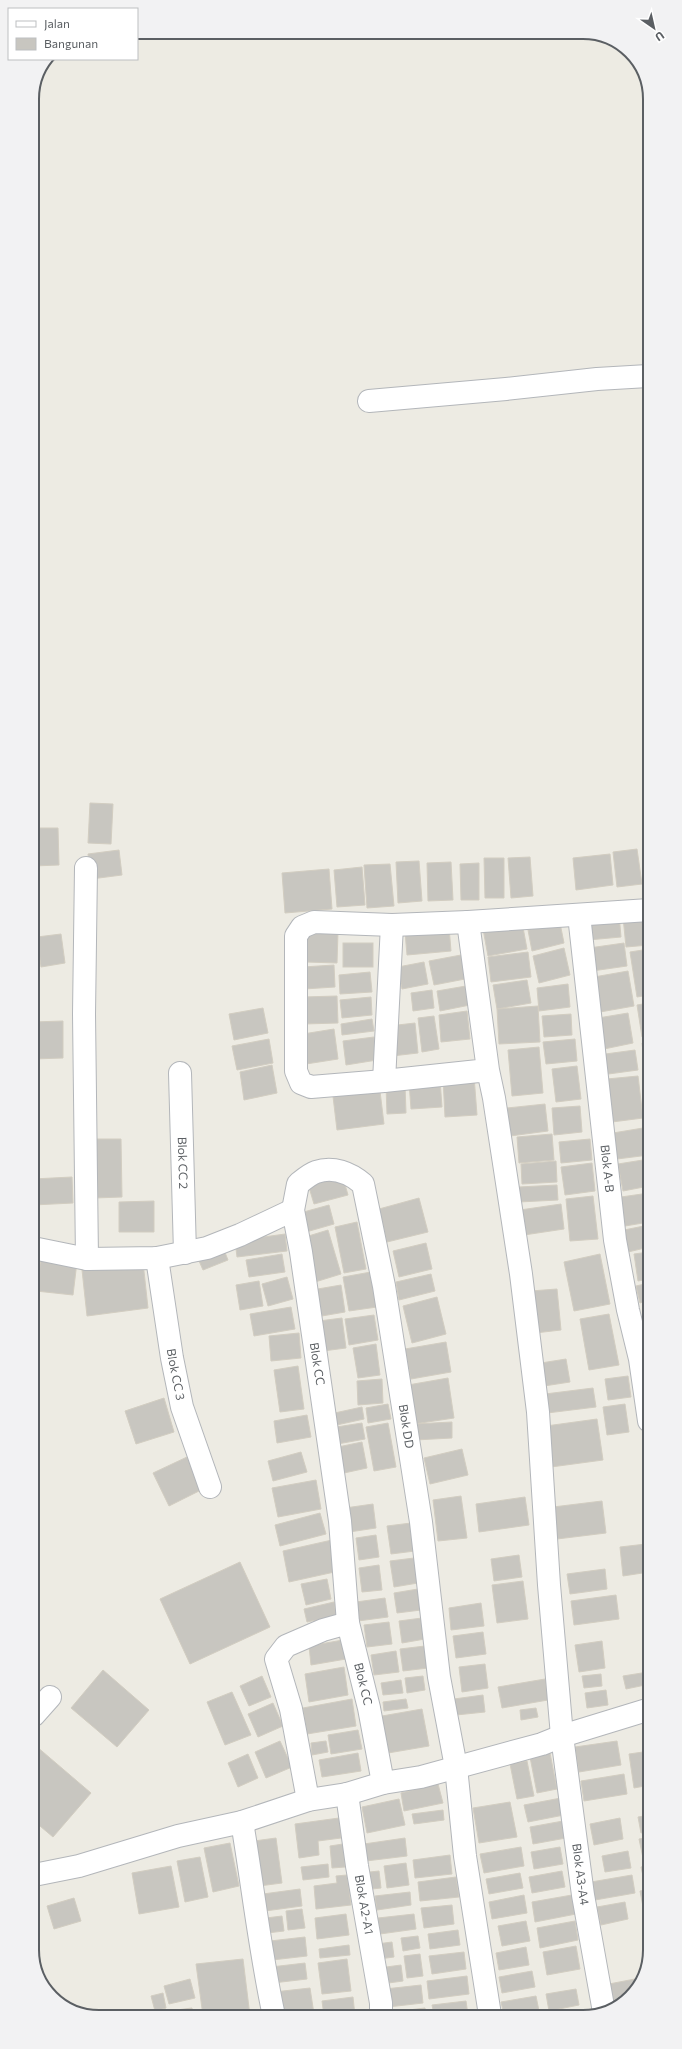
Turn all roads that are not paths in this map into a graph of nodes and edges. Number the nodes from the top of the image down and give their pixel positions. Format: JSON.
{"nodes":[{"id":1,"x":643,"y":376,"type":"edge"},
{"id":2,"x":369,"y":401,"type":"dead end"},
{"id":3,"x":86,"y":868,"type":"dead end"},
{"id":4,"x":643,"y":910,"type":"edge"},
{"id":5,"x":579,"y":915,"type":"junction"},
{"id":6,"x":468,"y":922,"type":"junction"},
{"id":7,"x":392,"y":925,"type":"junction"},
{"id":8,"x":488,"y":1070,"type":"junction"},
{"id":9,"x":180,"y":1073,"type":"dead end"},
{"id":10,"x":384,"y":1081,"type":"junction"},
{"id":11,"x":293,"y":1210,"type":"junction"},
{"id":12,"x":39,"y":1249,"type":"edge"},
{"id":13,"x":185,"y":1253,"type":"junction"},
{"id":14,"x":158,"y":1258,"type":"junction"},
{"id":15,"x":87,"y":1259,"type":"junction"},
{"id":16,"x":643,"y":1351,"type":"edge"},
{"id":17,"x":210,"y":1487,"type":"dead end"},
{"id":18,"x":348,"y":1623,"type":"junction"},
{"id":19,"x":50,"y":1697,"type":"dead end"},
{"id":20,"x":39,"y":1709,"type":"edge"},
{"id":21,"x":643,"y":1711,"type":"edge"},
{"id":22,"x":562,"y":1736,"type":"junction"},
{"id":23,"x":456,"y":1767,"type":"junction"},
{"id":24,"x":383,"y":1783,"type":"junction"},
{"id":25,"x":347,"y":1794,"type":"junction"},
{"id":26,"x":308,"y":1800,"type":"junction"},
{"id":27,"x":242,"y":1822,"type":"junction"},
{"id":28,"x":39,"y":1875,"type":"edge"},
{"id":29,"x":603,"y":2006,"type":"edge"},
{"id":30,"x":273,"y":2010,"type":"edge"},
{"id":31,"x":381,"y":2010,"type":"edge"},
{"id":32,"x":489,"y":2010,"type":"edge"}],
"edges":[{"from":1,"to":2,"type":"street"},
{"from":3,"to":15,"type":"street"},
{"from":4,"to":5,"type":"street"},
{"from":5,"to":6,"type":"street"},
{"from":5,"to":16,"type":"street","name":"Blok A-B"},
{"from":6,"to":7,"type":"street"},
{"from":6,"to":8,"type":"street","name":"Blok A3-A4"},
{"from":7,"to":10,"type":"street"},
{"from":7,"to":10,"type":"street"},
{"from":8,"to":10,"type":"street"},
{"from":8,"to":22,"type":"street","name":"Blok A3-A4"},
{"from":9,"to":13,"type":"street","name":"Blok CC 2"},
{"from":11,"to":13,"type":"street"},
{"from":11,"to":18,"type":"street","name":"Blok CC"},
{"from":11,"to":23,"type":"street","name":"Blok DD"},
{"from":12,"to":15,"type":"street"},
{"from":13,"to":14,"type":"street"},
{"from":14,"to":15,"type":"street"},
{"from":14,"to":17,"type":"street","name":"Blok CC 3"},
{"from":18,"to":24,"type":"street","name":"Blok CC"},
{"from":18,"to":26,"type":"street"},
{"from":19,"to":20,"type":"street"},
{"from":21,"to":22,"type":"street"},
{"from":22,"to":23,"type":"street"},
{"from":22,"to":29,"type":"street","name":"Blok A3-A4"},
{"from":23,"to":24,"type":"street"},
{"from":23,"to":32,"type":"street","name":"Blok DD"},
{"from":24,"to":25,"type":"street"},
{"from":25,"to":26,"type":"street"},
{"from":25,"to":31,"type":"street","name":"Blok A2-A1"},
{"from":26,"to":27,"type":"street"},
{"from":27,"to":28,"type":"street"},
{"from":27,"to":30,"type":"street"}]}
